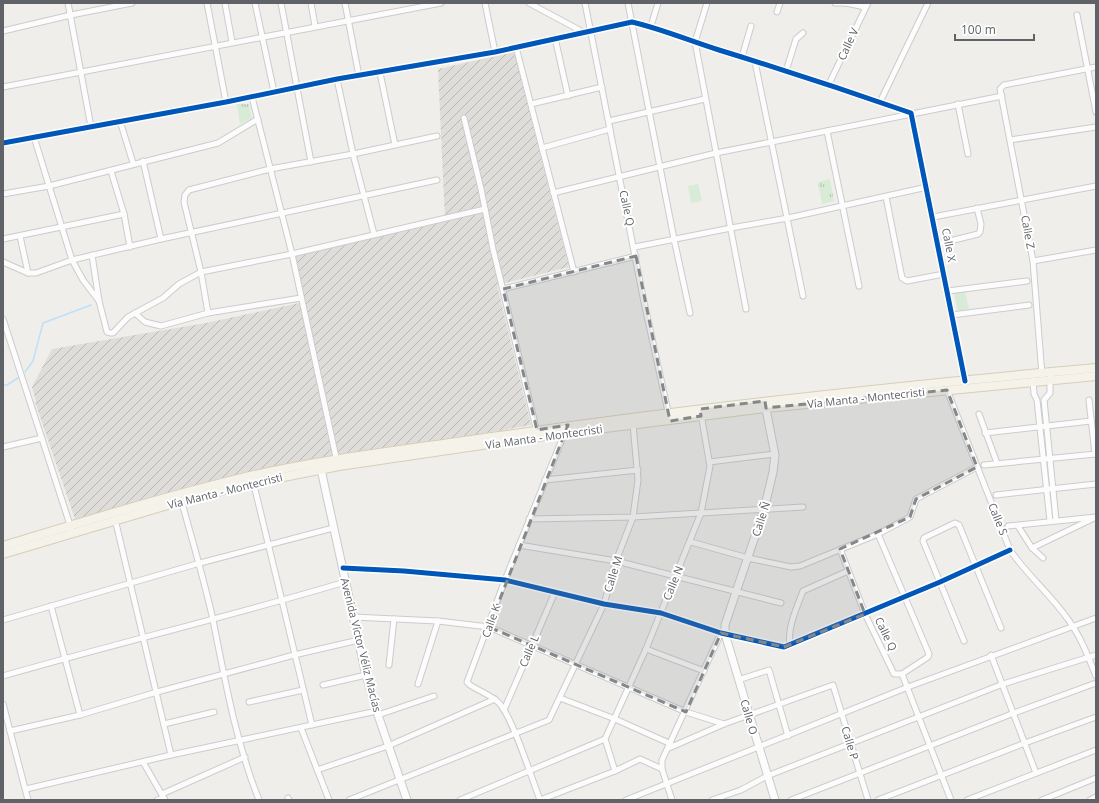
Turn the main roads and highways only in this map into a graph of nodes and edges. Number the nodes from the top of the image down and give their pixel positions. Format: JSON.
{"nodes":[{"id":1,"x":1096,"y":368,"type":"edge"},
{"id":2,"x":1096,"y":376,"type":"edge"},
{"id":3,"x":1046,"y":377,"type":"junction"},
{"id":4,"x":1033,"y":378,"type":"junction"},
{"id":5,"x":765,"y":405,"type":"junction"},
{"id":6,"x":71,"y":529,"type":"junction"},
{"id":7,"x":3,"y":546,"type":"edge"},
{"id":8,"x":3,"y":554,"type":"edge"}],
"edges":[{"from":1,"to":3,"type":"main road","name":"Vía Manta - Montecristi"},
{"from":2,"to":3,"type":"main road","name":"Vía Manta - Montecristi"},
{"from":3,"to":4,"type":"main road","name":"Vía Manta - Montecristi"},
{"from":4,"to":5,"type":"main road","name":"Vía Manta - Montecristi"},
{"from":4,"to":5,"type":"main road","name":"Vía Manta - Montecristi"},
{"from":5,"to":6,"type":"main road","name":"Vía Manta - Montecristi"},
{"from":6,"to":7,"type":"main road","name":"Vía Manta - Montecristi"},
{"from":6,"to":8,"type":"main road","name":"Vía Manta - Montecristi"}]}
